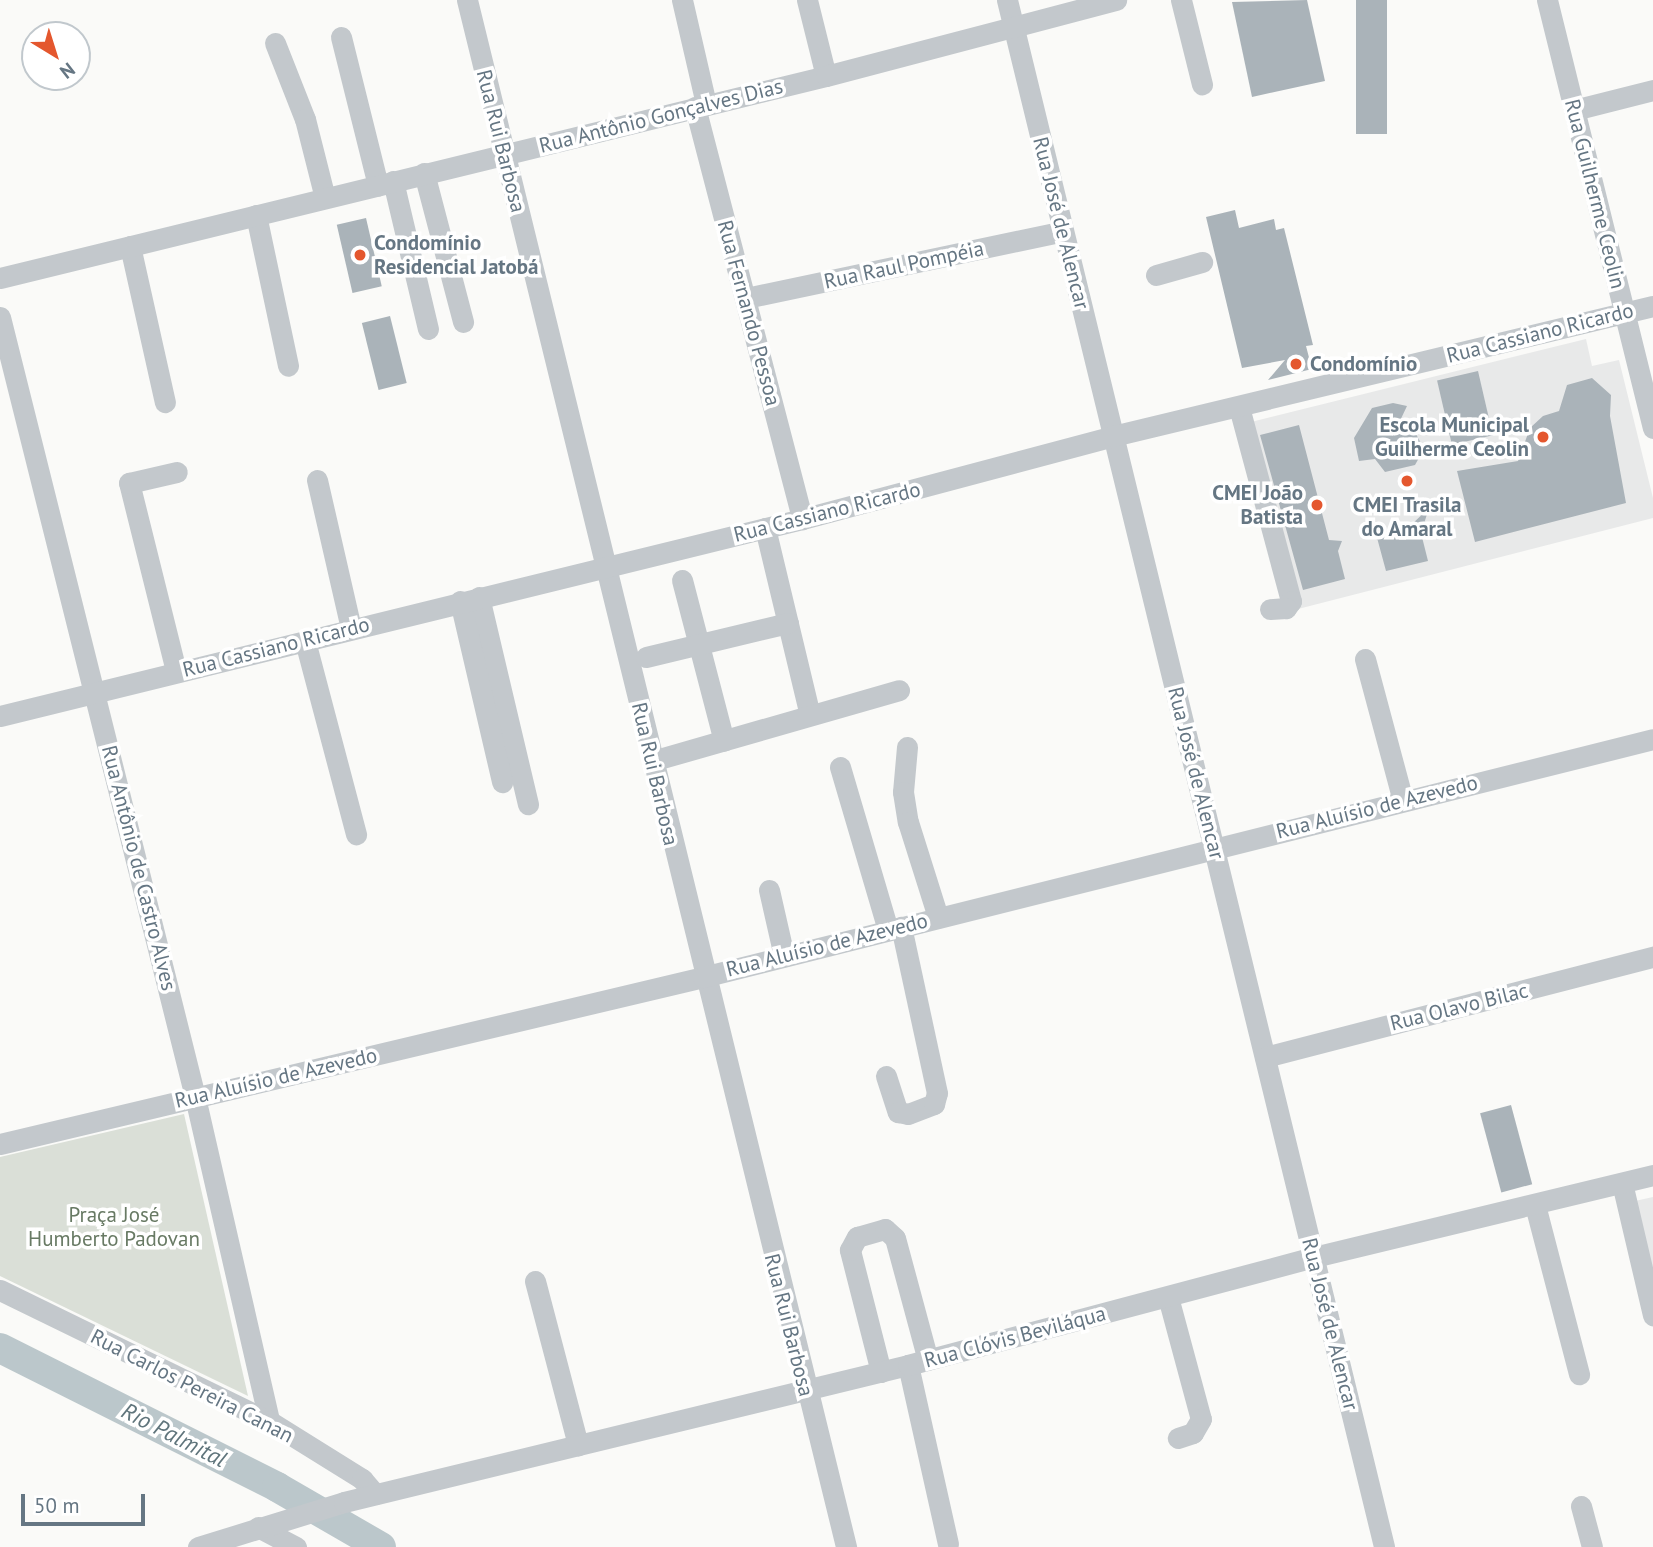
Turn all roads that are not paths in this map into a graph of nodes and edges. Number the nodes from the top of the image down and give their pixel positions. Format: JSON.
{"nodes":[{"id":1,"x":467,"y":0,"type":"edge"},
{"id":2,"x":682,"y":0,"type":"edge"},
{"id":3,"x":807,"y":0,"type":"edge"},
{"id":4,"x":1007,"y":0,"type":"edge"},
{"id":5,"x":1116,"y":0,"type":"edge"},
{"id":6,"x":1181,"y":0,"type":"edge"},
{"id":7,"x":1547,"y":0,"type":"edge"},
{"id":8,"x":1013,"y":27,"type":"junction"},
{"id":9,"x":341,"y":37,"type":"dead end"},
{"id":10,"x":275,"y":43,"type":"dead end"},
{"id":11,"x":826,"y":76,"type":"junction"},
{"id":12,"x":1202,"y":84,"type":"dead end"},
{"id":13,"x":1653,"y":90,"type":"edge"},
{"id":14,"x":701,"y":105,"type":"junction"},
{"id":15,"x":1574,"y":110,"type":"junction"},
{"id":16,"x":504,"y":154,"type":"junction"},
{"id":17,"x":424,"y":173,"type":"junction"},
{"id":18,"x":386,"y":183,"type":"junction"},
{"id":19,"x":325,"y":198,"type":"junction"},
{"id":20,"x":256,"y":215,"type":"junction"},
{"id":21,"x":1063,"y":231,"type":"junction"},
{"id":22,"x":130,"y":246,"type":"junction"},
{"id":23,"x":1202,"y":262,"type":"dead end"},
{"id":24,"x":1156,"y":275,"type":"dead end"},
{"id":25,"x":0,"y":278,"type":"edge"},
{"id":26,"x":746,"y":299,"type":"junction"},
{"id":27,"x":1653,"y":306,"type":"edge"},
{"id":28,"x":1625,"y":313,"type":"junction"},
{"id":29,"x":0,"y":317,"type":"edge"},
{"id":30,"x":463,"y":322,"type":"dead end"},
{"id":31,"x":428,"y":328,"type":"dead end"},
{"id":32,"x":288,"y":366,"type":"dead end"},
{"id":33,"x":165,"y":402,"type":"dead end"},
{"id":34,"x":1239,"y":407,"type":"junction"},
{"id":35,"x":1653,"y":428,"type":"edge"},
{"id":36,"x":1113,"y":436,"type":"junction"},
{"id":37,"x":177,"y":472,"type":"dead end"},
{"id":38,"x":317,"y":480,"type":"dead end"},
{"id":39,"x":802,"y":519,"type":"junction"},
{"id":40,"x":765,"y":528,"type":"junction"},
{"id":41,"x":606,"y":567,"type":"junction"},
{"id":42,"x":682,"y":580,"type":"dead end"},
{"id":43,"x":469,"y":599,"type":"junction"},
{"id":44,"x":1270,"y":609,"type":"dead end"},
{"id":45,"x":788,"y":623,"type":"junction"},
{"id":46,"x":351,"y":629,"type":"junction"},
{"id":47,"x":305,"y":641,"type":"junction"},
{"id":48,"x":699,"y":645,"type":"junction"},
{"id":49,"x":646,"y":657,"type":"dead end"},
{"id":50,"x":1365,"y":659,"type":"dead end"},
{"id":51,"x":176,"y":671,"type":"junction"},
{"id":52,"x":899,"y":690,"type":"dead end"},
{"id":53,"x":95,"y":691,"type":"junction"},
{"id":54,"x":810,"y":715,"type":"junction"},
{"id":55,"x":0,"y":716,"type":"edge"},
{"id":56,"x":1653,"y":739,"type":"edge"},
{"id":57,"x":724,"y":741,"type":"junction"},
{"id":58,"x":906,"y":747,"type":"dead end"},
{"id":59,"x":652,"y":761,"type":"junction"},
{"id":60,"x":840,"y":767,"type":"dead end"},
{"id":61,"x":502,"y":782,"type":"dead end"},
{"id":62,"x":1403,"y":801,"type":"junction"},
{"id":63,"x":528,"y":804,"type":"dead end"},
{"id":64,"x":356,"y":834,"type":"dead end"},
{"id":65,"x":1214,"y":848,"type":"junction"},
{"id":66,"x":769,"y":890,"type":"dead end"},
{"id":67,"x":938,"y":917,"type":"junction"},
{"id":68,"x":895,"y":928,"type":"junction"},
{"id":69,"x":784,"y":956,"type":"junction"},
{"id":70,"x":1653,"y":957,"type":"edge"},
{"id":71,"x":703,"y":977,"type":"junction"},
{"id":72,"x":1265,"y":1057,"type":"junction"},
{"id":73,"x":886,"y":1076,"type":"dead end"},
{"id":74,"x":195,"y":1097,"type":"junction"},
{"id":75,"x":0,"y":1144,"type":"edge"},
{"id":76,"x":1653,"y":1175,"type":"edge"},
{"id":77,"x":1622,"y":1183,"type":"junction"},
{"id":78,"x":1535,"y":1205,"type":"junction"},
{"id":79,"x":1314,"y":1257,"type":"junction"},
{"id":80,"x":535,"y":1280,"type":"dead end"},
{"id":81,"x":0,"y":1290,"type":"edge"},
{"id":82,"x":1168,"y":1297,"type":"junction"},
{"id":83,"x":1653,"y":1315,"type":"edge"},
{"id":84,"x":918,"y":1362,"type":"junction"},
{"id":85,"x":881,"y":1371,"type":"junction"},
{"id":86,"x":1579,"y":1374,"type":"dead end"},
{"id":87,"x":806,"y":1390,"type":"junction"},
{"id":88,"x":270,"y":1421,"type":"junction"},
{"id":89,"x":1178,"y":1438,"type":"dead end"},
{"id":90,"x":578,"y":1445,"type":"junction"},
{"id":91,"x":369,"y":1486,"type":"junction"},
{"id":92,"x":1581,"y":1506,"type":"dead end"},
{"id":93,"x":258,"y":1527,"type":"junction"},
{"id":94,"x":948,"y":1544,"type":"dead end"},
{"id":95,"x":198,"y":1547,"type":"edge"},
{"id":96,"x":296,"y":1547,"type":"edge"},
{"id":97,"x":846,"y":1547,"type":"edge"},
{"id":98,"x":1384,"y":1547,"type":"edge"},
{"id":99,"x":1592,"y":1547,"type":"edge"}],
"edges":[{"from":1,"to":16,"type":"street","name":"Rua Rui Barbosa"},
{"from":2,"to":14,"type":"street","name":"Rua Fernando Pessoa"},
{"from":3,"to":11,"type":"street"},
{"from":4,"to":8,"type":"street","name":"Rua José de Alencar"},
{"from":5,"to":8,"type":"street","name":"Rua Antônio Gonçalves Dias"},
{"from":6,"to":12,"type":"street"},
{"from":7,"to":15,"type":"street","name":"Rua Guilherme Ceolin"},
{"from":8,"to":11,"type":"street","name":"Rua Antônio Gonçalves Dias"},
{"from":8,"to":21,"type":"street","name":"Rua José de Alencar"},
{"from":9,"to":18,"type":"street"},
{"from":10,"to":19,"type":"street"},
{"from":11,"to":14,"type":"street","name":"Rua Antônio Gonçalves Dias"},
{"from":13,"to":15,"type":"street"},
{"from":14,"to":16,"type":"street","name":"Rua Antônio Gonçalves Dias"},
{"from":14,"to":26,"type":"street","name":"Rua Fernando Pessoa"},
{"from":15,"to":28,"type":"street","name":"Rua Guilherme Ceolin"},
{"from":16,"to":17,"type":"street","name":"Rua Antônio Gonçalves Dias"},
{"from":16,"to":41,"type":"street","name":"Rua Rui Barbosa"},
{"from":17,"to":18,"type":"street","name":"Rua Antônio Gonçalves Dias"},
{"from":17,"to":30,"type":"street"},
{"from":18,"to":19,"type":"street","name":"Rua Antônio Gonçalves Dias"},
{"from":18,"to":31,"type":"street"},
{"from":19,"to":20,"type":"street","name":"Rua Antônio Gonçalves Dias"},
{"from":20,"to":22,"type":"street","name":"Rua Antônio Gonçalves Dias"},
{"from":20,"to":32,"type":"street"},
{"from":21,"to":26,"type":"street","name":"Rua Raul Pompéia"},
{"from":21,"to":36,"type":"street","name":"Rua José de Alencar"},
{"from":22,"to":25,"type":"street","name":"Rua Antônio Gonçalves Dias"},
{"from":22,"to":33,"type":"street"},
{"from":23,"to":24,"type":"street"},
{"from":26,"to":39,"type":"street","name":"Rua Fernando Pessoa"},
{"from":27,"to":28,"type":"street","name":"Rua Cassiano Ricardo"},
{"from":28,"to":34,"type":"street","name":"Rua Cassiano Ricardo"},
{"from":28,"to":35,"type":"street","name":"Rua Guilherme Ceolin"},
{"from":29,"to":53,"type":"street","name":"Rua Antônio de Castro Alves"},
{"from":34,"to":36,"type":"street","name":"Rua Cassiano Ricardo"},
{"from":34,"to":44,"type":"street"},
{"from":36,"to":39,"type":"street","name":"Rua Cassiano Ricardo"},
{"from":36,"to":65,"type":"street","name":"Rua José de Alencar"},
{"from":37,"to":51,"type":"street"},
{"from":38,"to":46,"type":"street"},
{"from":39,"to":40,"type":"street","name":"Rua Cassiano Ricardo"},
{"from":40,"to":41,"type":"street","name":"Rua Cassiano Ricardo"},
{"from":40,"to":45,"type":"street"},
{"from":41,"to":43,"type":"street","name":"Rua Cassiano Ricardo"},
{"from":41,"to":59,"type":"street","name":"Rua Rui Barbosa"},
{"from":42,"to":48,"type":"street"},
{"from":43,"to":46,"type":"street","name":"Rua Cassiano Ricardo"},
{"from":43,"to":61,"type":"street"},
{"from":43,"to":63,"type":"street"},
{"from":45,"to":48,"type":"street"},
{"from":45,"to":54,"type":"street"},
{"from":46,"to":47,"type":"street","name":"Rua Cassiano Ricardo"},
{"from":47,"to":51,"type":"street","name":"Rua Cassiano Ricardo"},
{"from":47,"to":64,"type":"street"},
{"from":48,"to":49,"type":"street"},
{"from":48,"to":57,"type":"street"},
{"from":50,"to":62,"type":"street"},
{"from":51,"to":53,"type":"street","name":"Rua Cassiano Ricardo"},
{"from":52,"to":54,"type":"street"},
{"from":53,"to":55,"type":"street","name":"Rua Cassiano Ricardo"},
{"from":53,"to":74,"type":"street","name":"Rua Antônio de Castro Alves"},
{"from":54,"to":57,"type":"street"},
{"from":56,"to":62,"type":"street","name":"Rua Aluísio de Azevedo"},
{"from":57,"to":59,"type":"street"},
{"from":58,"to":67,"type":"street"},
{"from":59,"to":71,"type":"street","name":"Rua Rui Barbosa"},
{"from":60,"to":68,"type":"street"},
{"from":62,"to":65,"type":"street","name":"Rua Aluísio de Azevedo"},
{"from":65,"to":67,"type":"street","name":"Rua Aluísio de Azevedo"},
{"from":65,"to":72,"type":"street","name":"Rua José de Alencar"},
{"from":66,"to":69,"type":"street"},
{"from":67,"to":68,"type":"street","name":"Rua Aluísio de Azevedo"},
{"from":68,"to":69,"type":"street","name":"Rua Aluísio de Azevedo"},
{"from":68,"to":73,"type":"street"},
{"from":69,"to":71,"type":"street","name":"Rua Aluísio de Azevedo"},
{"from":70,"to":72,"type":"street","name":"Rua Olavo Bilac"},
{"from":71,"to":74,"type":"street","name":"Rua Aluísio de Azevedo"},
{"from":71,"to":87,"type":"street","name":"Rua Rui Barbosa"},
{"from":72,"to":79,"type":"street","name":"Rua José de Alencar"},
{"from":74,"to":75,"type":"street","name":"Rua Aluísio de Azevedo"},
{"from":74,"to":88,"type":"street","name":"Rua Antônio de Castro Alves"},
{"from":76,"to":77,"type":"street","name":"Rua Clóvis Beviláqua"},
{"from":77,"to":78,"type":"street","name":"Rua Clóvis Beviláqua"},
{"from":77,"to":83,"type":"street"},
{"from":78,"to":79,"type":"street","name":"Rua Clóvis Beviláqua"},
{"from":78,"to":86,"type":"street"},
{"from":79,"to":82,"type":"street","name":"Rua Clóvis Beviláqua"},
{"from":79,"to":98,"type":"street","name":"Rua José de Alencar"},
{"from":80,"to":90,"type":"street"},
{"from":81,"to":88,"type":"street","name":"Rua Carlos Pereira Canan"},
{"from":82,"to":84,"type":"street","name":"Rua Clóvis Beviláqua"},
{"from":82,"to":89,"type":"street"},
{"from":84,"to":85,"type":"street","name":"Rua Clóvis Beviláqua"},
{"from":84,"to":85,"type":"street"},
{"from":84,"to":94,"type":"street"},
{"from":85,"to":87,"type":"street","name":"Rua Clóvis Beviláqua"},
{"from":87,"to":90,"type":"street","name":"Rua Clóvis Beviláqua"},
{"from":87,"to":97,"type":"street","name":"Rua Rui Barbosa"},
{"from":88,"to":91,"type":"street","name":"Rua Carlos Pereira Canan"},
{"from":90,"to":91,"type":"street","name":"Rua Clóvis Beviláqua"},
{"from":91,"to":93,"type":"street","name":"Rua Clóvis Beviláqua"},
{"from":92,"to":99,"type":"street"},
{"from":93,"to":95,"type":"street","name":"Rua Clóvis Beviláqua"},
{"from":93,"to":96,"type":"street"}]}
